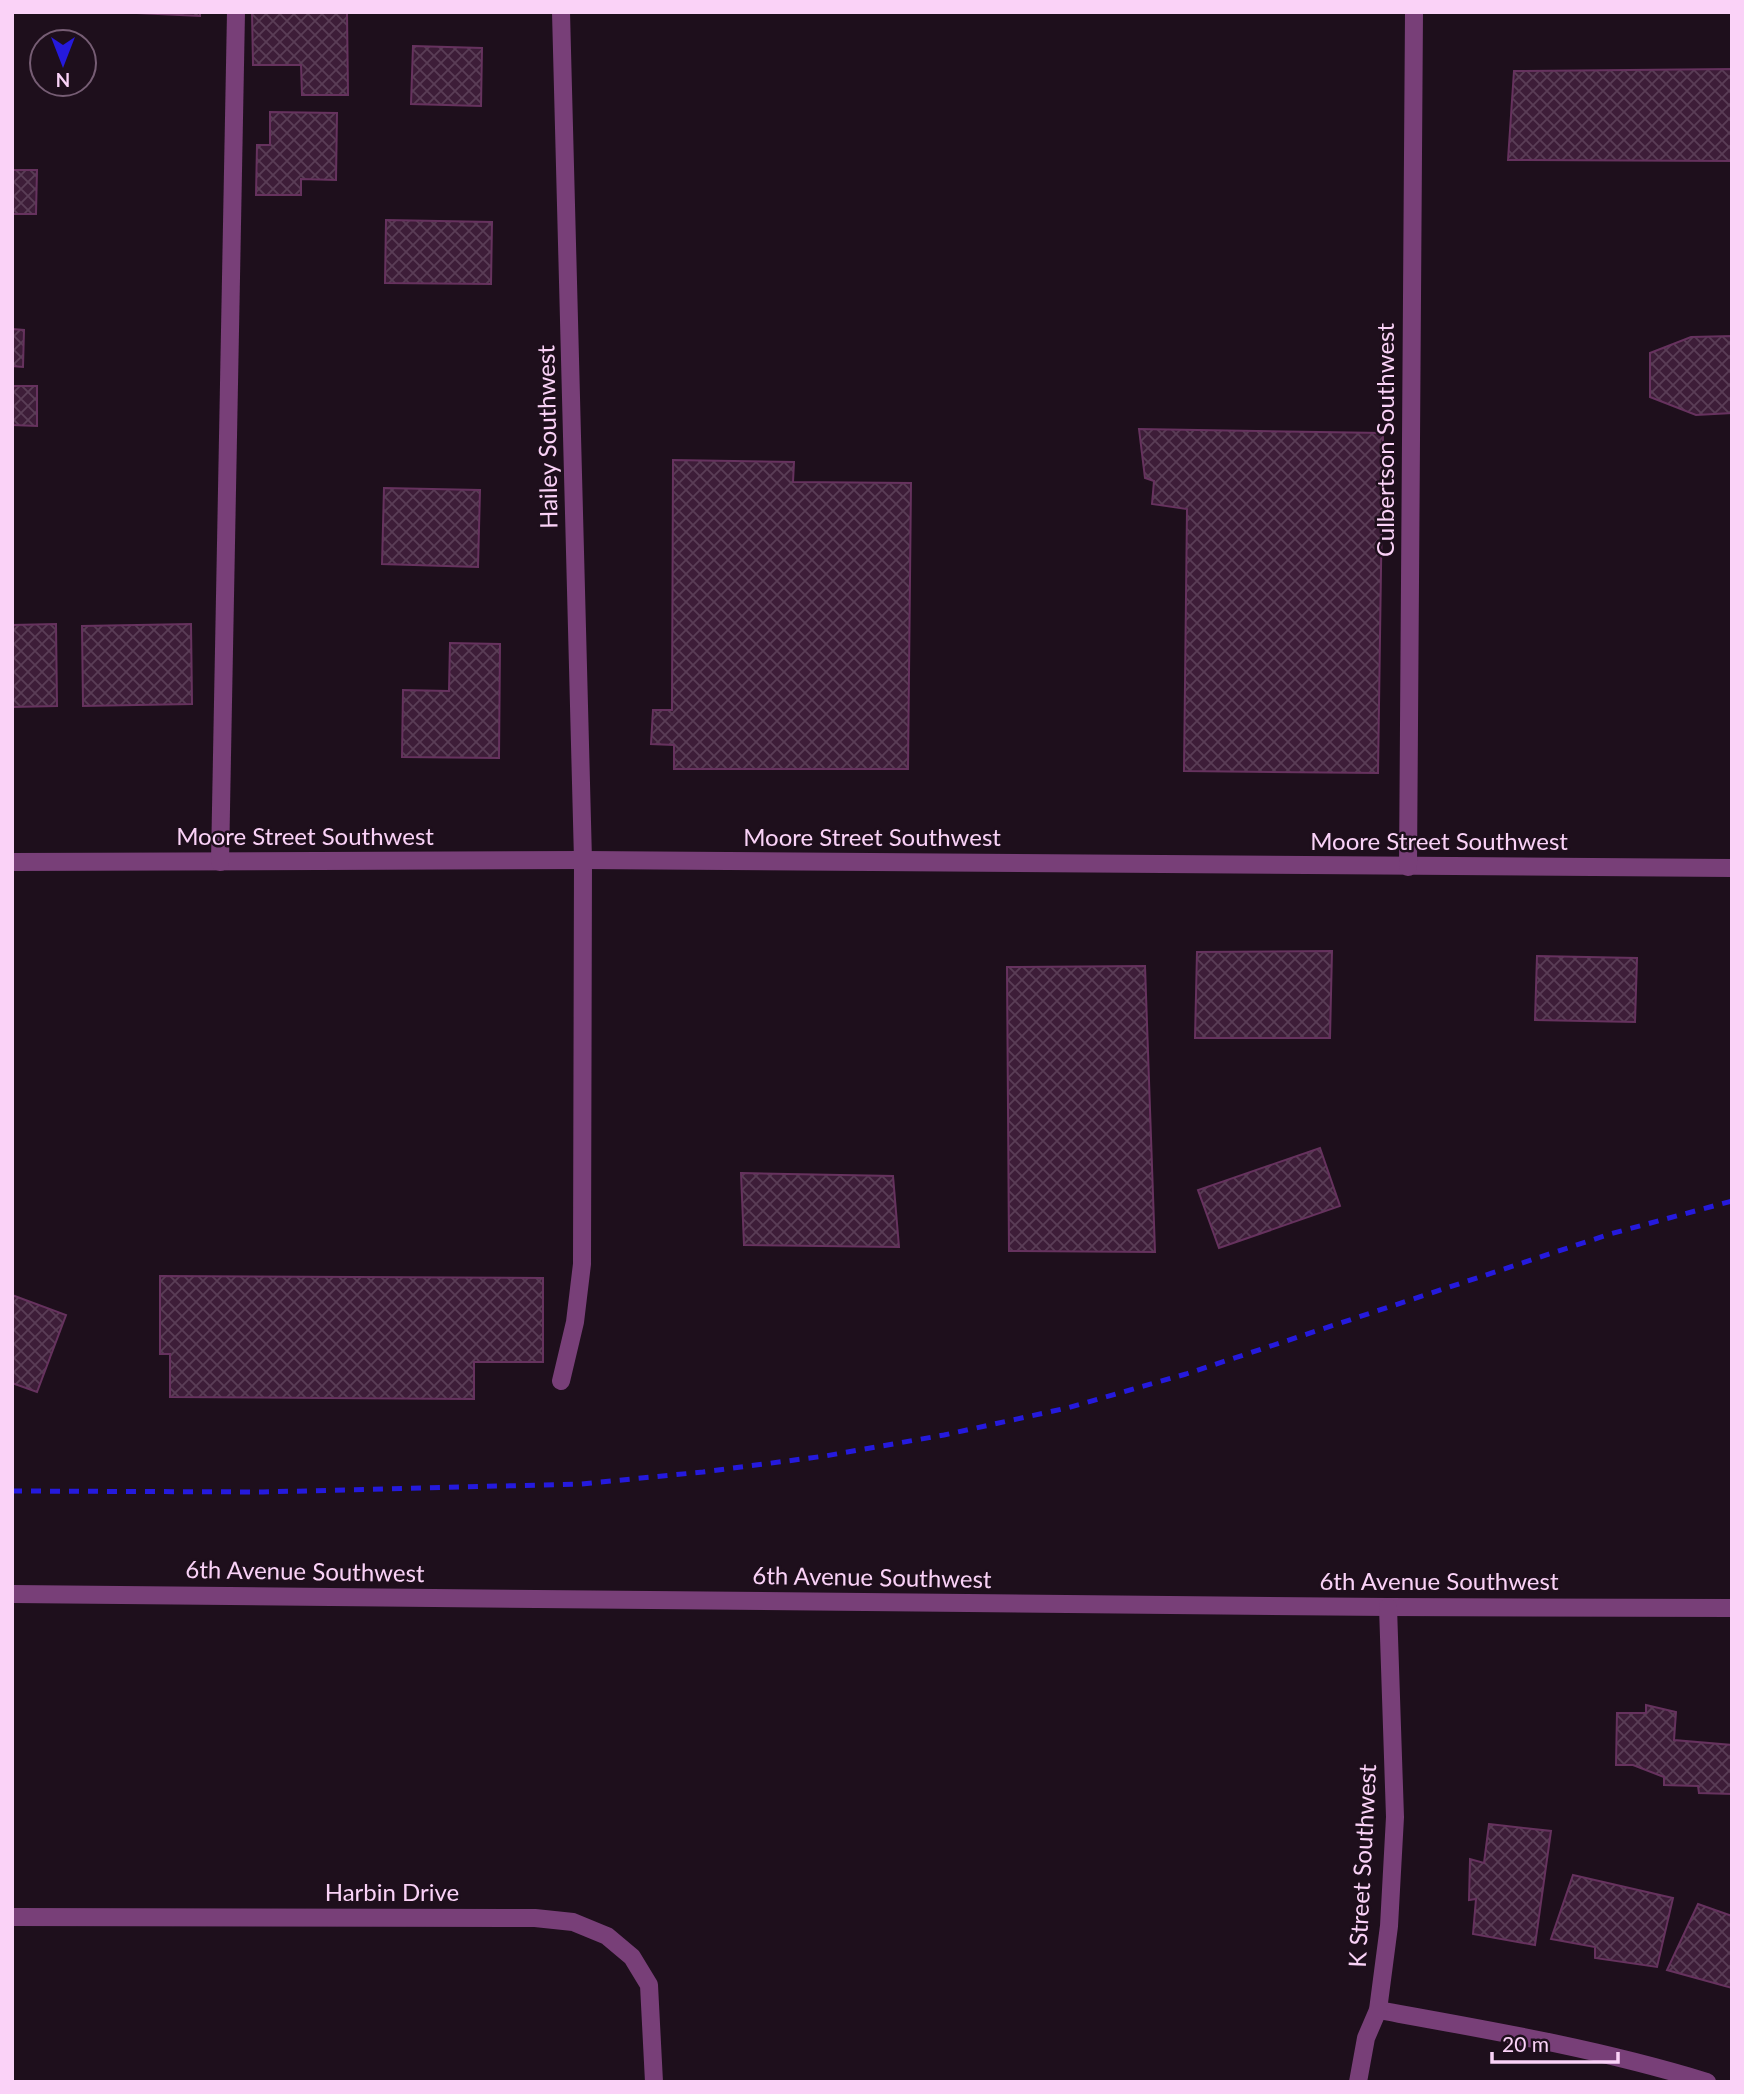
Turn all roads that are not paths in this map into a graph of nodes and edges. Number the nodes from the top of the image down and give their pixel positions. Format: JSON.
{"nodes":[{"id":1,"x":236,"y":12,"type":"edge"},
{"id":2,"x":561,"y":12,"type":"edge"},
{"id":3,"x":1414,"y":12,"type":"edge"},
{"id":4,"x":583,"y":860,"type":"junction"},
{"id":5,"x":12,"y":862,"type":"edge"},
{"id":6,"x":220,"y":862,"type":"junction"},
{"id":7,"x":1408,"y":867,"type":"junction"},
{"id":8,"x":1732,"y":868,"type":"edge"},
{"id":9,"x":561,"y":1381,"type":"dead end"},
{"id":10,"x":12,"y":1594,"type":"edge"},
{"id":11,"x":1388,"y":1607,"type":"junction"},
{"id":12,"x":1732,"y":1608,"type":"edge"},
{"id":13,"x":12,"y":1917,"type":"edge"},
{"id":14,"x":1378,"y":2010,"type":"junction"},
{"id":15,"x":654,"y":2082,"type":"edge"},
{"id":16,"x":1358,"y":2082,"type":"edge"},
{"id":17,"x":1707,"y":2082,"type":"edge"}],
"edges":[{"from":1,"to":6,"type":"street"},
{"from":2,"to":4,"type":"street","name":"Hailey Southwest"},
{"from":3,"to":7,"type":"street","name":"Culbertson Southwest"},
{"from":4,"to":6,"type":"street","name":"Moore Street Southwest"},
{"from":4,"to":7,"type":"street","name":"Moore Street Southwest"},
{"from":4,"to":9,"type":"street","name":"Hailey Southwest"},
{"from":5,"to":6,"type":"street","name":"Moore Street Southwest"},
{"from":7,"to":8,"type":"street","name":"Moore Street Southwest"},
{"from":10,"to":11,"type":"street","name":"6th Avenue Southwest"},
{"from":11,"to":12,"type":"street","name":"6th Avenue Southwest"},
{"from":11,"to":14,"type":"street","name":"K Street Southwest"},
{"from":13,"to":15,"type":"street","name":"Harbin Drive"},
{"from":14,"to":16,"type":"street","name":"K Street Southwest"},
{"from":14,"to":17,"type":"street"}]}
